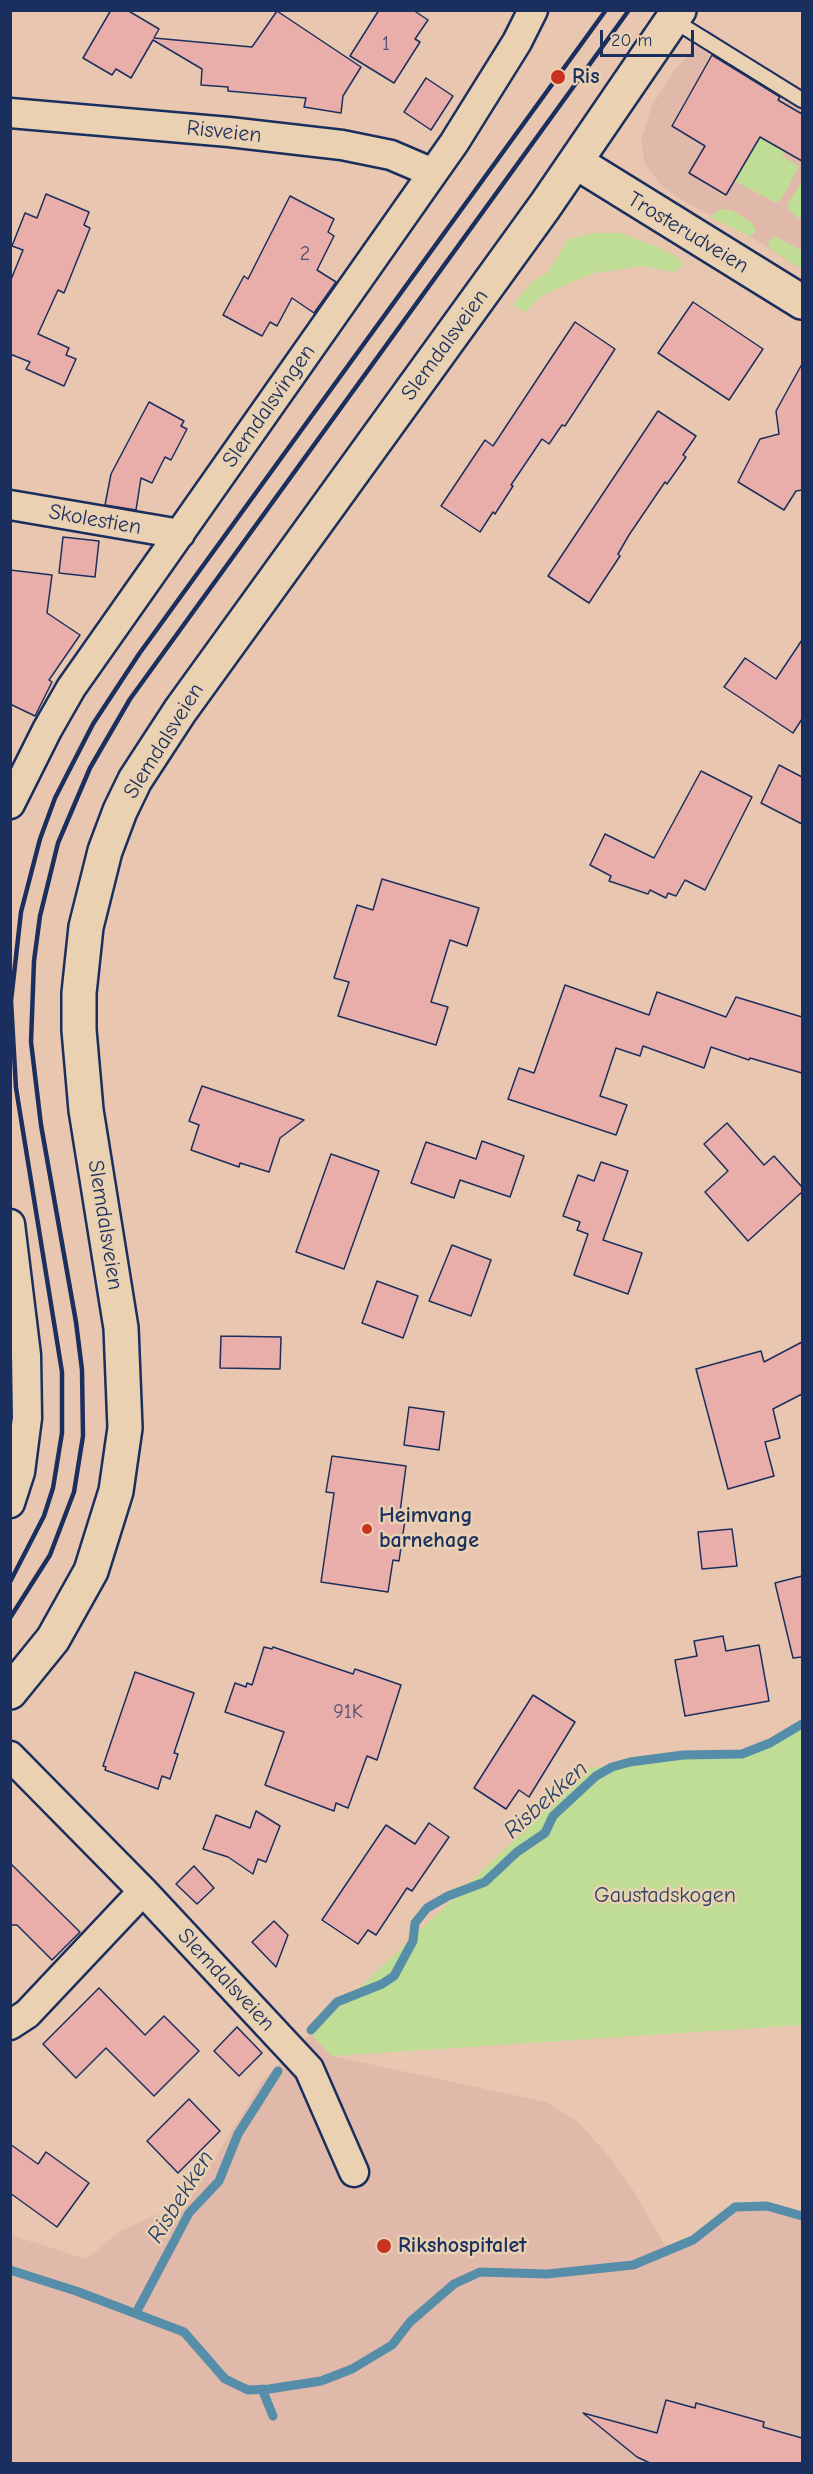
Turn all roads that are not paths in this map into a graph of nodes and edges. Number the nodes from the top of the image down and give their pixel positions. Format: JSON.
{"nodes":[{"id":1,"x":532,"y":10,"type":"edge"},
{"id":2,"x":676,"y":15,"type":"edge"},
{"id":3,"x":802,"y":100,"type":"edge"},
{"id":4,"x":10,"y":113,"type":"edge"},
{"id":5,"x":576,"y":162,"type":"junction"},
{"id":6,"x":433,"y":173,"type":"junction"},
{"id":7,"x":802,"y":302,"type":"edge"},
{"id":8,"x":10,"y":505,"type":"edge"},
{"id":9,"x":180,"y":534,"type":"junction"},
{"id":10,"x":10,"y":804,"type":"edge"},
{"id":11,"x":10,"y":1224,"type":"edge"},
{"id":12,"x":10,"y":1503,"type":"edge"},
{"id":13,"x":10,"y":1692,"type":"edge"},
{"id":14,"x":10,"y":1756,"type":"edge"},
{"id":15,"x":143,"y":1891,"type":"junction"},
{"id":16,"x":10,"y":2025,"type":"edge"},
{"id":17,"x":354,"y":2172,"type":"dead end"}],
"edges":[{"from":1,"to":6,"type":"street","name":"Slemdalsvingen"},
{"from":2,"to":3,"type":"lane"},
{"from":2,"to":5,"type":"main road","name":"Slemdalsveien"},
{"from":4,"to":6,"type":"street","name":"Risveien"},
{"from":5,"to":7,"type":"main road","name":"Trosterudveien"},
{"from":5,"to":13,"type":"main road","name":"Slemdalsveien"},
{"from":6,"to":9,"type":"street","name":"Slemdalsvingen"},
{"from":8,"to":9,"type":"street","name":"Skolestien"},
{"from":9,"to":10,"type":"street","name":"Slemdalsvingen"},
{"from":11,"to":12,"type":"street"},
{"from":14,"to":15,"type":"street","name":"Slemdalsveien"},
{"from":15,"to":16,"type":"street"},
{"from":15,"to":17,"type":"street","name":"Slemdalsveien"}]}
